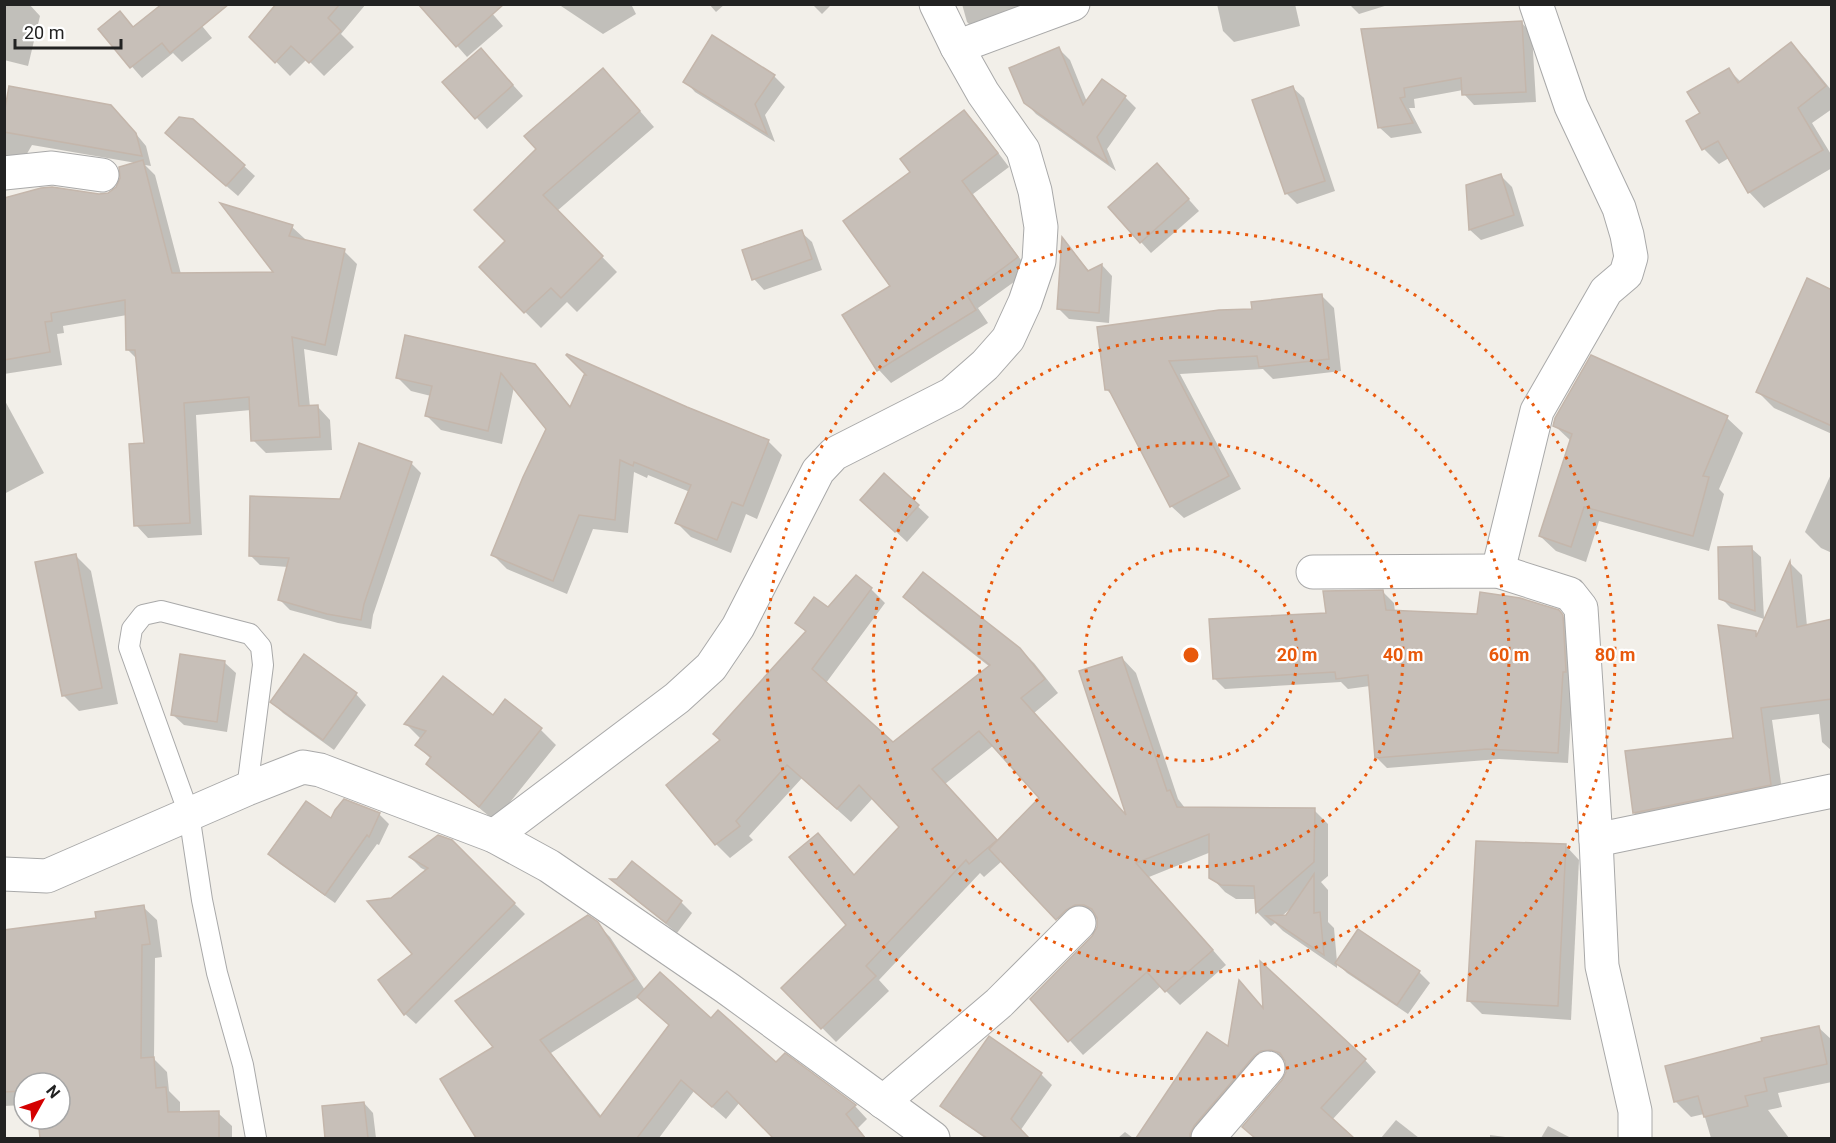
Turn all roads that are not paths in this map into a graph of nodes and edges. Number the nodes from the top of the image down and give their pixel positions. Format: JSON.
{"nodes":[{"id":1,"x":936,"y":4,"type":"edge"},
{"id":2,"x":1072,"y":4,"type":"edge"},
{"id":3,"x":1536,"y":4,"type":"edge"},
{"id":4,"x":957,"y":47,"type":"junction"},
{"id":5,"x":4,"y":173,"type":"edge"},
{"id":6,"x":102,"y":175,"type":"dead end"},
{"id":7,"x":1498,"y":571,"type":"junction"},
{"id":8,"x":1313,"y":572,"type":"dead end"},
{"id":9,"x":247,"y":789,"type":"junction"},
{"id":10,"x":1832,"y":791,"type":"edge"},
{"id":11,"x":189,"y":814,"type":"junction"},
{"id":12,"x":494,"y":836,"type":"junction"},
{"id":13,"x":1596,"y":840,"type":"junction"},
{"id":14,"x":4,"y":874,"type":"edge"},
{"id":15,"x":1079,"y":923,"type":"dead end"},
{"id":16,"x":1268,"y":1068,"type":"dead end"},
{"id":17,"x":883,"y":1102,"type":"junction"},
{"id":18,"x":256,"y":1138,"type":"edge"},
{"id":19,"x":933,"y":1138,"type":"edge"},
{"id":20,"x":1208,"y":1138,"type":"edge"},
{"id":21,"x":1635,"y":1138,"type":"edge"}],
"edges":[{"from":1,"to":4,"type":"street"},
{"from":2,"to":4,"type":"street"},
{"from":3,"to":7,"type":"street"},
{"from":4,"to":12,"type":"street"},
{"from":5,"to":6,"type":"street"},
{"from":7,"to":8,"type":"street"},
{"from":7,"to":13,"type":"street"},
{"from":9,"to":11,"type":"street"},
{"from":9,"to":11,"type":"lane"},
{"from":9,"to":12,"type":"street"},
{"from":10,"to":13,"type":"street"},
{"from":11,"to":14,"type":"street"},
{"from":11,"to":18,"type":"lane"},
{"from":12,"to":17,"type":"street"},
{"from":13,"to":21,"type":"street"},
{"from":15,"to":17,"type":"street"},
{"from":16,"to":20,"type":"street"},
{"from":17,"to":19,"type":"street"}]}
